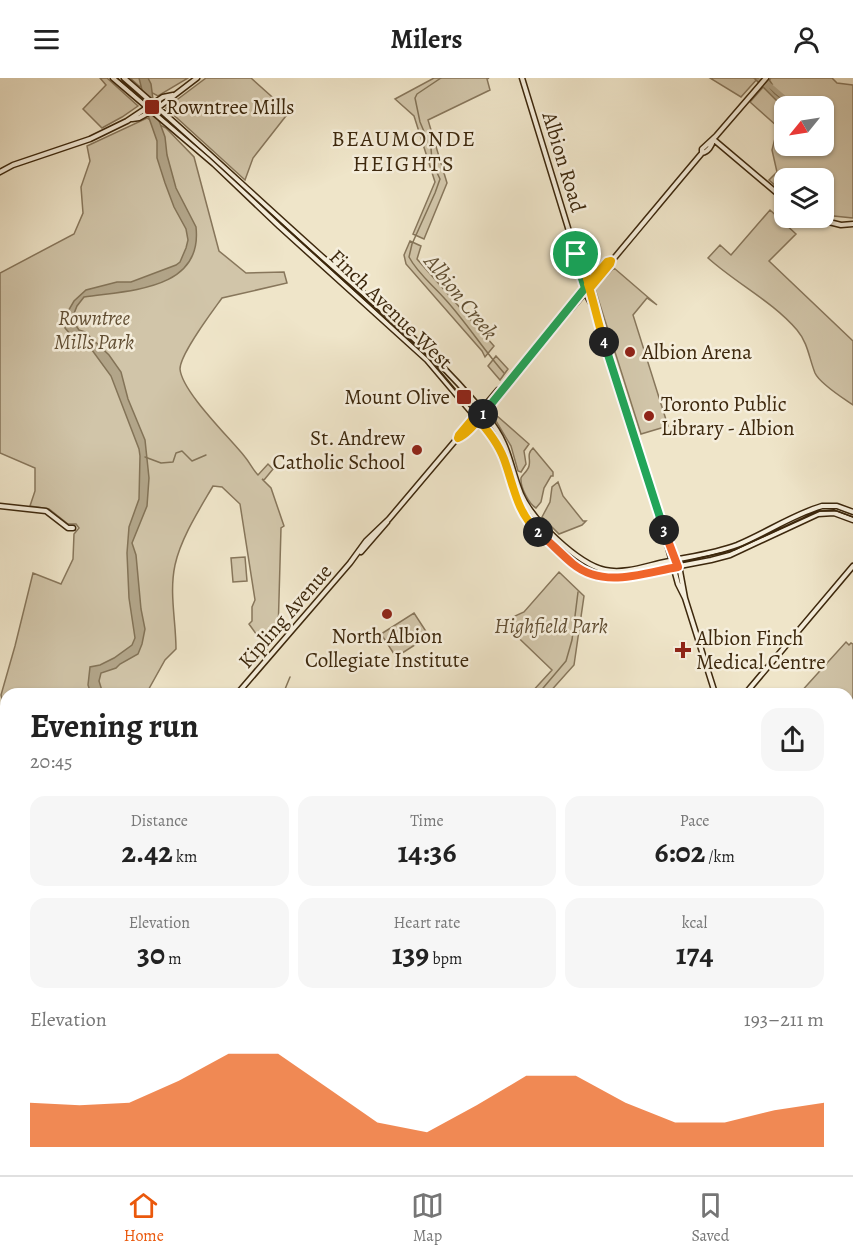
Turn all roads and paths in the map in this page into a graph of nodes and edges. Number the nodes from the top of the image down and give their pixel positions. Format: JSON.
{"nodes":[{"id":1,"x":113,"y":78,"type":"edge"},
{"id":2,"x":124,"y":78,"type":"edge"},
{"id":3,"x":197,"y":78,"type":"edge"},
{"id":4,"x":522,"y":78,"type":"edge"},
{"id":5,"x":766,"y":78,"type":"edge"},
{"id":6,"x":165,"y":100,"type":"junction"},
{"id":7,"x":154,"y":103,"type":"junction"},
{"id":8,"x":147,"y":107,"type":"junction"},
{"id":9,"x":159,"y":107,"type":"junction"},
{"id":10,"x":152,"y":111,"type":"junction"},
{"id":11,"x":131,"y":119,"type":"junction"},
{"id":12,"x":713,"y":139,"type":"junction"},
{"id":13,"x":0,"y":172,"type":"edge"},
{"id":14,"x":774,"y":191,"type":"edge"},
{"id":15,"x":834,"y":223,"type":"edge"},
{"id":16,"x":853,"y":224,"type":"edge"},
{"id":17,"x":576,"y":254,"type":"junction"},
{"id":18,"x":611,"y":261,"type":"junction"},
{"id":19,"x":584,"y":268,"type":"junction"},
{"id":20,"x":597,"y":273,"type":"junction"},
{"id":21,"x":587,"y":288,"type":"junction"},
{"id":22,"x":576,"y":304,"type":"junction"},
{"id":23,"x":593,"y":309,"type":"junction"},
{"id":24,"x":567,"y":310,"type":"junction"},
{"id":25,"x":483,"y":411,"type":"junction"},
{"id":26,"x":477,"y":418,"type":"junction"},
{"id":27,"x":0,"y":506,"type":"edge"},
{"id":28,"x":853,"y":512,"type":"edge"},
{"id":29,"x":853,"y":520,"type":"edge"},
{"id":30,"x":73,"y":528,"type":"dead end"},
{"id":31,"x":673,"y":560,"type":"junction"},
{"id":32,"x":853,"y":566,"type":"edge"},
{"id":33,"x":676,"y":568,"type":"junction"},
{"id":34,"x":242,"y":688,"type":"edge"},
{"id":35,"x":713,"y":688,"type":"edge"},
{"id":36,"x":749,"y":688,"type":"edge"}],
"edges":[{"from":1,"to":8,"type":"main road","name":"Finch Avenue West"},
{"from":2,"to":7,"type":"main road","name":"Finch Avenue West"},
{"from":3,"to":6,"type":"main road"},
{"from":4,"to":17,"type":"main road","name":"Albion Road"},
{"from":5,"to":12,"type":"main road","name":"Kipling Avenue"},
{"from":6,"to":7,"type":"main road"},
{"from":6,"to":9,"type":"main road"},
{"from":7,"to":8,"type":"main road"},
{"from":7,"to":9,"type":"main road","name":"Finch Avenue West"},
{"from":8,"to":10,"type":"main road","name":"Finch Avenue West"},
{"from":8,"to":11,"type":"main road"},
{"from":9,"to":10,"type":"main road"},
{"from":9,"to":25,"type":"main road","name":"Finch Avenue West"},
{"from":10,"to":11,"type":"main road"},
{"from":10,"to":26,"type":"main road","name":"Finch Avenue West"},
{"from":11,"to":13,"type":"main road"},
{"from":12,"to":14,"type":"main road"},
{"from":12,"to":18,"type":"main road","name":"Kipling Avenue"},
{"from":15,"to":16,"type":"main road"},
{"from":17,"to":19,"type":"main road","name":"Albion Road"},
{"from":17,"to":21,"type":"main road","name":"Albion Road"},
{"from":18,"to":20,"type":"main road","name":"Kipling Avenue"},
{"from":18,"to":21,"type":"main road","name":"Kipling Avenue"},
{"from":19,"to":20,"type":"main road"},
{"from":19,"to":21,"type":"main road","name":"Albion Road"},
{"from":20,"to":21,"type":"main road","name":"Kipling Avenue"},
{"from":21,"to":22,"type":"main road","name":"Kipling Avenue"},
{"from":21,"to":23,"type":"main road","name":"Albion Road"},
{"from":21,"to":24,"type":"main road","name":"Kipling Avenue"},
{"from":22,"to":23,"type":"main road"},
{"from":22,"to":24,"type":"main road","name":"Kipling Avenue"},
{"from":23,"to":31,"type":"main road","name":"Albion Road"},
{"from":24,"to":25,"type":"main road","name":"Kipling Avenue"},
{"from":25,"to":26,"type":"main road","name":"Kipling Avenue"},
{"from":25,"to":31,"type":"main road","name":"Finch Avenue West"},
{"from":26,"to":33,"type":"main road","name":"Finch Avenue West"},
{"from":26,"to":34,"type":"main road","name":"Kipling Avenue"},
{"from":27,"to":30,"type":"main road"},
{"from":28,"to":31,"type":"main road","name":"Finch Avenue West"},
{"from":29,"to":33,"type":"main road","name":"Finch Avenue West"},
{"from":31,"to":33,"type":"main road","name":"Albion Road"},
{"from":32,"to":36,"type":"main road"},
{"from":33,"to":35,"type":"main road","name":"Albion Road"}]}
